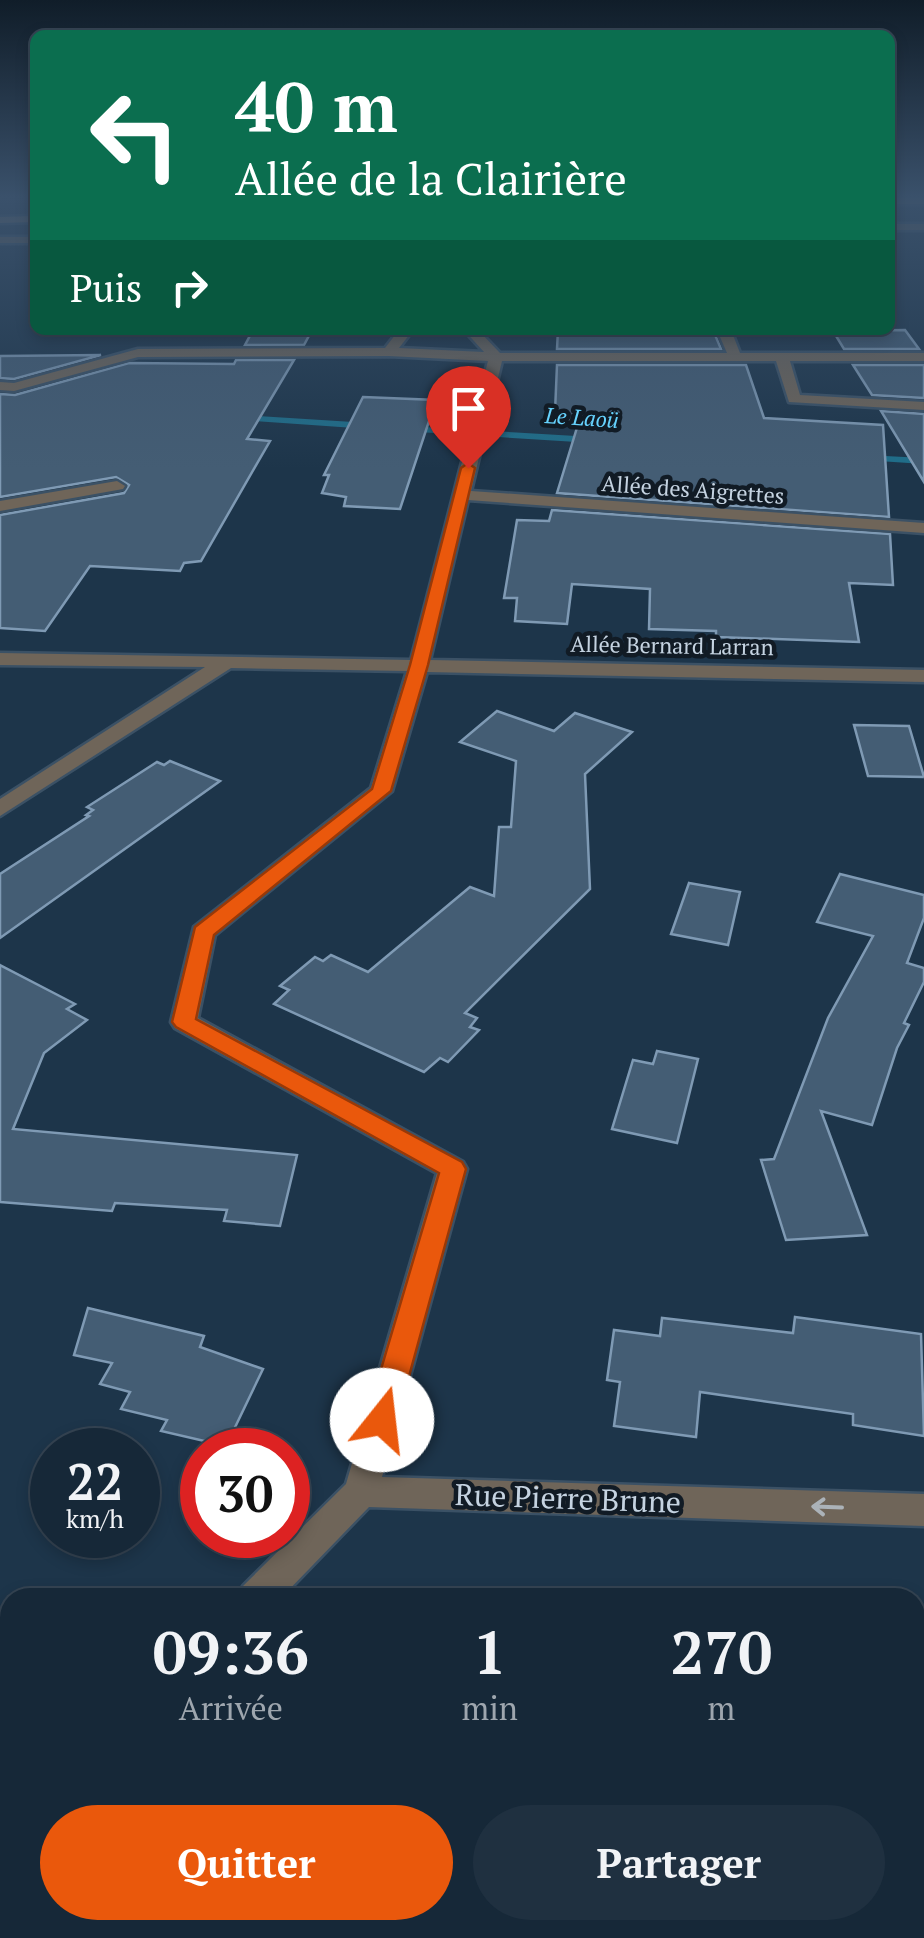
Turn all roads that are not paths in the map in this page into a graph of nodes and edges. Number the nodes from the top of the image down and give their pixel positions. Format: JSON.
{"nodes":[{"id":1,"x":402,"y":335,"type":"edge"},
{"id":2,"x":475,"y":335,"type":"edge"},
{"id":3,"x":726,"y":335,"type":"edge"},
{"id":4,"x":389,"y":352,"type":"junction"},
{"id":5,"x":735,"y":356,"type":"junction"},
{"id":6,"x":782,"y":357,"type":"junction"},
{"id":7,"x":924,"y":357,"type":"edge"},
{"id":8,"x":496,"y":358,"type":"junction"},
{"id":9,"x":0,"y":386,"type":"edge"},
{"id":10,"x":924,"y":406,"type":"edge"},
{"id":11,"x":117,"y":486,"type":"dead end"},
{"id":12,"x":459,"y":495,"type":"junction"},
{"id":13,"x":0,"y":506,"type":"edge"},
{"id":14,"x":924,"y":528,"type":"edge"},
{"id":15,"x":0,"y":659,"type":"edge"},
{"id":16,"x":227,"y":662,"type":"junction"},
{"id":17,"x":419,"y":665,"type":"junction"},
{"id":18,"x":924,"y":676,"type":"edge"},
{"id":19,"x":0,"y":809,"type":"edge"},
{"id":20,"x":361,"y":1492,"type":"junction"},
{"id":21,"x":924,"y":1510,"type":"edge"},
{"id":22,"x":266,"y":1588,"type":"edge"}],
"edges":[{"from":1,"to":4,"type":"street"},
{"from":2,"to":8,"type":"street"},
{"from":3,"to":5,"type":"street"},
{"from":4,"to":8,"type":"street"},
{"from":4,"to":9,"type":"street"},
{"from":5,"to":6,"type":"street"},
{"from":5,"to":8,"type":"street"},
{"from":6,"to":7,"type":"street"},
{"from":6,"to":10,"type":"street"},
{"from":8,"to":12,"type":"street"},
{"from":11,"to":13,"type":"street"},
{"from":12,"to":14,"type":"street","name":"Allée des Aigrettes"},
{"from":12,"to":17,"type":"street"},
{"from":15,"to":16,"type":"street","name":"Allée Bernard Larran"},
{"from":16,"to":17,"type":"street","name":"Allée Bernard Larran"},
{"from":16,"to":19,"type":"street"},
{"from":17,"to":18,"type":"street","name":"Allée Bernard Larran"},
{"from":17,"to":20,"type":"street"},
{"from":21,"to":20,"type":"street","name":"Rue Pierre Brune","one_way":true},
{"from":20,"to":22,"type":"street"}]}
